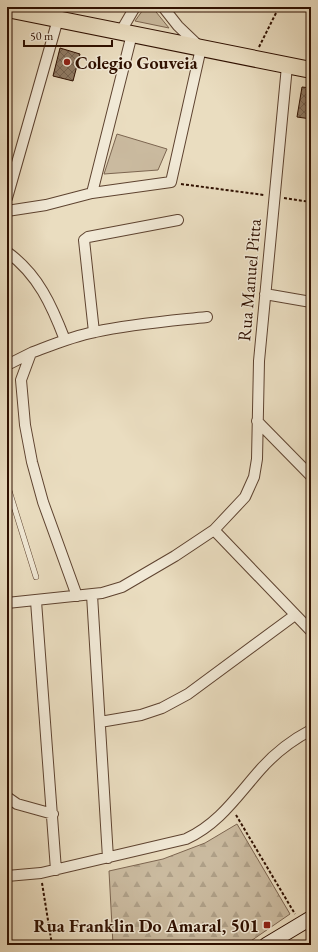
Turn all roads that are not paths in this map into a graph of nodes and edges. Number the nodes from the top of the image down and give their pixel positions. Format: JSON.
{"nodes":[{"id":1,"x":135,"y":7,"type":"edge"},
{"id":2,"x":163,"y":7,"type":"edge"},
{"id":3,"x":7,"y":9,"type":"edge"},
{"id":4,"x":58,"y":19,"type":"junction"},
{"id":5,"x":127,"y":32,"type":"junction"},
{"id":6,"x":201,"y":48,"type":"junction"},
{"id":7,"x":287,"y":66,"type":"junction"},
{"id":8,"x":311,"y":70,"type":"edge"},
{"id":9,"x":92,"y":193,"type":"junction"},
{"id":10,"x":7,"y":198,"type":"edge"},
{"id":11,"x":7,"y":211,"type":"edge"},
{"id":12,"x":178,"y":220,"type":"dead end"},
{"id":13,"x":7,"y":252,"type":"edge"},
{"id":14,"x":265,"y":294,"type":"junction"},
{"id":15,"x":311,"y":302,"type":"edge"},
{"id":16,"x":207,"y":317,"type":"dead end"},
{"id":17,"x":94,"y":332,"type":"junction"},
{"id":18,"x":65,"y":340,"type":"junction"},
{"id":19,"x":32,"y":353,"type":"junction"},
{"id":20,"x":7,"y":365,"type":"edge"},
{"id":21,"x":258,"y":421,"type":"junction"},
{"id":22,"x":311,"y":476,"type":"edge"},
{"id":23,"x":7,"y":484,"type":"edge"},
{"id":24,"x":214,"y":530,"type":"junction"},
{"id":25,"x":36,"y":577,"type":"dead end"},
{"id":26,"x":92,"y":595,"type":"junction"},
{"id":27,"x":77,"y":596,"type":"junction"},
{"id":28,"x":36,"y":600,"type":"junction"},
{"id":29,"x":7,"y":603,"type":"edge"},
{"id":30,"x":295,"y":615,"type":"junction"},
{"id":31,"x":311,"y":631,"type":"edge"},
{"id":32,"x":100,"y":722,"type":"junction"},
{"id":33,"x":311,"y":730,"type":"edge"},
{"id":34,"x":7,"y":797,"type":"edge"},
{"id":35,"x":12,"y":805,"type":"edge"},
{"id":36,"x":53,"y":814,"type":"junction"},
{"id":37,"x":108,"y":858,"type":"junction"},
{"id":38,"x":56,"y":870,"type":"junction"},
{"id":39,"x":7,"y":876,"type":"edge"},
{"id":40,"x":306,"y":921,"type":"edge"},
{"id":41,"x":266,"y":945,"type":"edge"}],
"edges":[{"from":1,"to":5,"type":"street"},
{"from":2,"to":6,"type":"street"},
{"from":3,"to":4,"type":"main road"},
{"from":4,"to":5,"type":"main road"},
{"from":4,"to":10,"type":"street"},
{"from":5,"to":6,"type":"main road"},
{"from":5,"to":9,"type":"street"},
{"from":6,"to":7,"type":"main road"},
{"from":6,"to":9,"type":"street"},
{"from":7,"to":8,"type":"main road"},
{"from":7,"to":14,"type":"street","name":"Rua Manuel Pitta"},
{"from":9,"to":11,"type":"street"},
{"from":12,"to":17,"type":"street"},
{"from":13,"to":18,"type":"street"},
{"from":14,"to":15,"type":"street"},
{"from":14,"to":21,"type":"street","name":"Rua Manuel Pitta"},
{"from":16,"to":17,"type":"street"},
{"from":17,"to":18,"type":"street"},
{"from":18,"to":19,"type":"street"},
{"from":19,"to":20,"type":"street"},
{"from":19,"to":27,"type":"street"},
{"from":21,"to":22,"type":"street"},
{"from":21,"to":24,"type":"street","name":"Rua Manuel Pitta"},
{"from":23,"to":25,"type":"lane"},
{"from":24,"to":26,"type":"street","name":"Rua Manuel Pitta"},
{"from":24,"to":30,"type":"street"},
{"from":26,"to":27,"type":"street","name":"Rua Manuel Pitta"},
{"from":26,"to":32,"type":"street"},
{"from":27,"to":28,"type":"street","name":"Rua Manuel Pitta"},
{"from":28,"to":29,"type":"street","name":"Rua Manuel Pitta"},
{"from":28,"to":36,"type":"street"},
{"from":30,"to":31,"type":"street"},
{"from":30,"to":32,"type":"street"},
{"from":32,"to":37,"type":"street"},
{"from":33,"to":37,"type":"street"},
{"from":34,"to":35,"type":"street"},
{"from":35,"to":36,"type":"street"},
{"from":36,"to":38,"type":"street"},
{"from":37,"to":38,"type":"street"},
{"from":38,"to":39,"type":"street"},
{"from":40,"to":41,"type":"street"}]}
